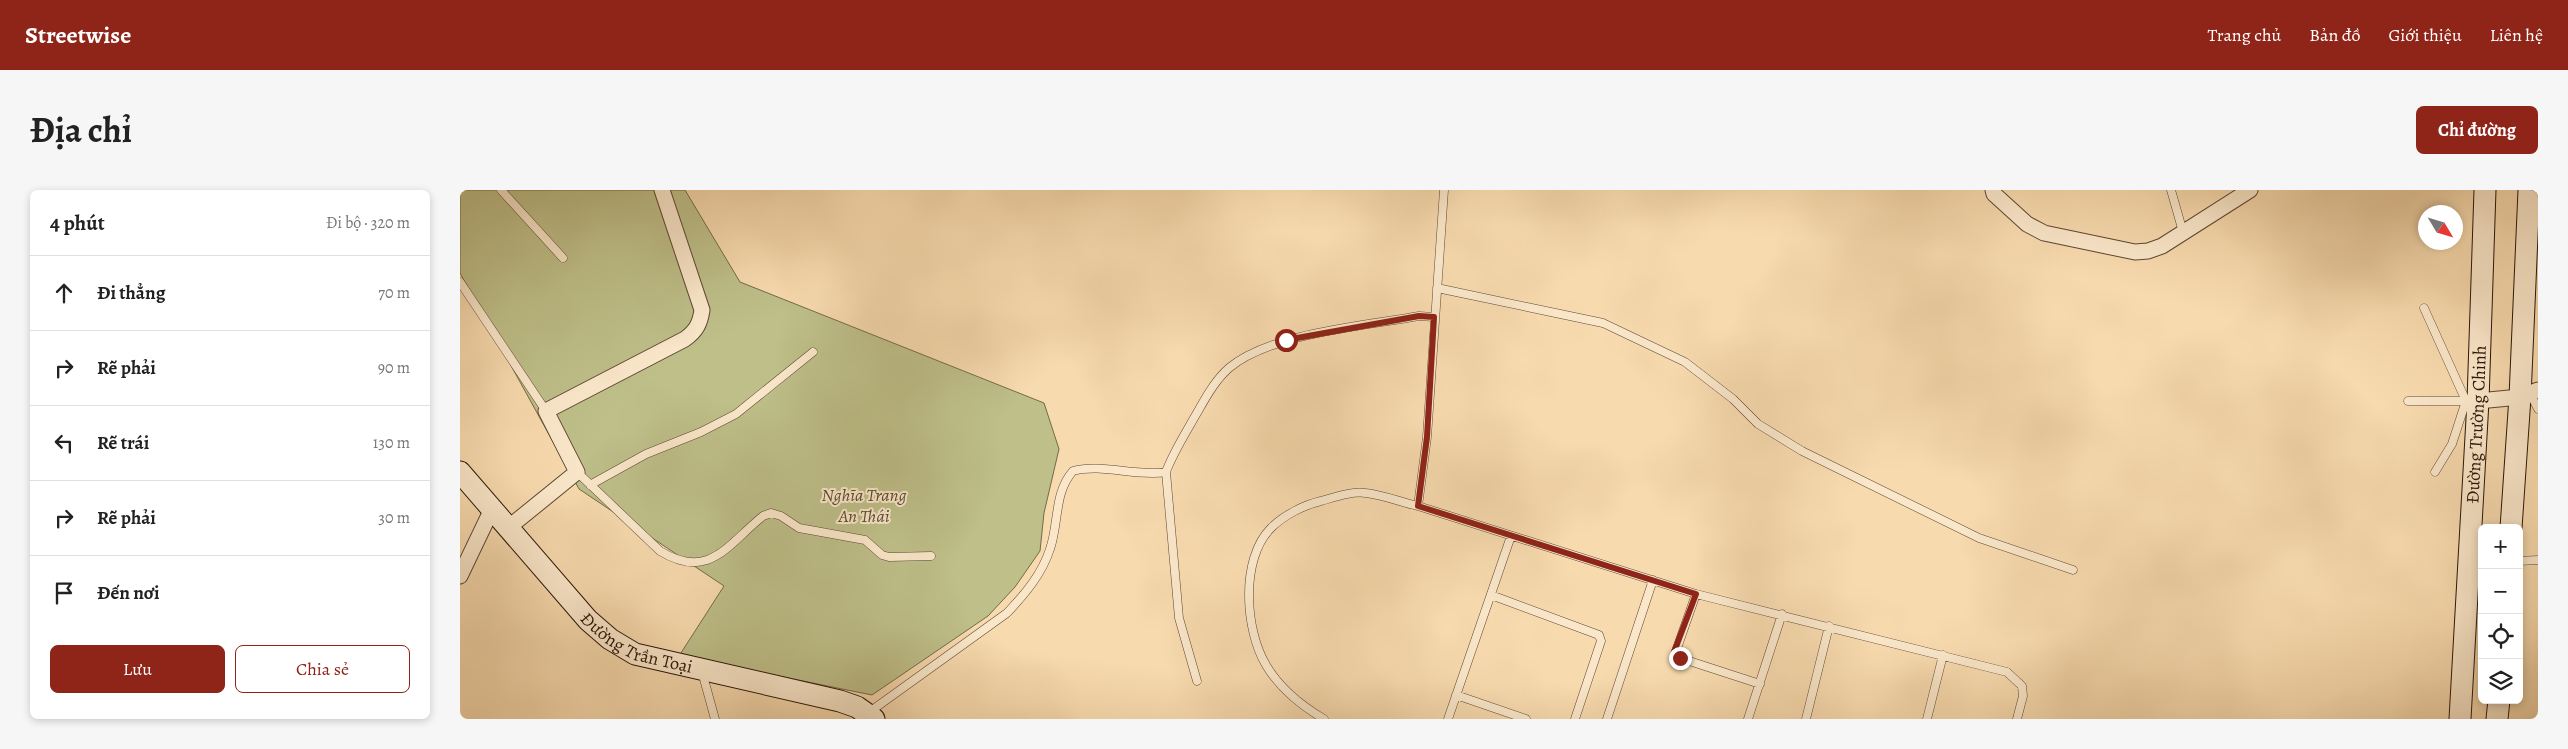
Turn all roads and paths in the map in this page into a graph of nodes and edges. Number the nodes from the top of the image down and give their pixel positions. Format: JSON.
{"nodes":[{"id":1,"x":501,"y":190,"type":"edge"},
{"id":2,"x":662,"y":190,"type":"edge"},
{"id":3,"x":1444,"y":190,"type":"edge"},
{"id":4,"x":1993,"y":190,"type":"edge"},
{"id":5,"x":2171,"y":190,"type":"edge"},
{"id":6,"x":2250,"y":190,"type":"edge"},
{"id":7,"x":2485,"y":190,"type":"edge"},
{"id":8,"x":2528,"y":190,"type":"edge"},
{"id":9,"x":2184,"y":232,"type":"junction"},
{"id":10,"x":563,"y":258,"type":"dead end"},
{"id":11,"x":460,"y":282,"type":"edge"},
{"id":12,"x":1437,"y":288,"type":"junction"},
{"id":13,"x":2424,"y":308,"type":"dead end"},
{"id":14,"x":1434,"y":317,"type":"junction"},
{"id":15,"x":813,"y":352,"type":"dead end"},
{"id":16,"x":2529,"y":393,"type":"edge"},
{"id":17,"x":2408,"y":401,"type":"dead end"},
{"id":18,"x":2472,"y":401,"type":"junction"},
{"id":19,"x":2538,"y":409,"type":"edge"},
{"id":20,"x":546,"y":411,"type":"junction"},
{"id":21,"x":460,"y":472,"type":"edge"},
{"id":22,"x":577,"y":472,"type":"junction"},
{"id":23,"x":1166,"y":472,"type":"junction"},
{"id":24,"x":2435,"y":472,"type":"dead end"},
{"id":25,"x":590,"y":485,"type":"junction"},
{"id":26,"x":1418,"y":506,"type":"junction"},
{"id":27,"x":492,"y":509,"type":"junction"},
{"id":28,"x":2512,"y":524,"type":"edge"},
{"id":29,"x":508,"y":528,"type":"junction"},
{"id":30,"x":1511,"y":536,"type":"junction"},
{"id":31,"x":932,"y":556,"type":"dead end"},
{"id":32,"x":2538,"y":560,"type":"edge"},
{"id":33,"x":2523,"y":561,"type":"edge"},
{"id":34,"x":2073,"y":570,"type":"dead end"},
{"id":35,"x":460,"y":576,"type":"edge"},
{"id":36,"x":1653,"y":580,"type":"junction"},
{"id":37,"x":1696,"y":594,"type":"junction"},
{"id":38,"x":1491,"y":595,"type":"junction"},
{"id":39,"x":1782,"y":614,"type":"junction"},
{"id":40,"x":1829,"y":626,"type":"junction"},
{"id":41,"x":1943,"y":655,"type":"junction"},
{"id":42,"x":702,"y":670,"type":"junction"},
{"id":43,"x":1197,"y":681,"type":"dead end"},
{"id":44,"x":1760,"y":684,"type":"junction"},
{"id":45,"x":1456,"y":695,"type":"junction"},
{"id":46,"x":2499,"y":704,"type":"edge"},
{"id":47,"x":871,"y":716,"type":"edge"},
{"id":48,"x":715,"y":719,"type":"edge"},
{"id":49,"x":1324,"y":719,"type":"edge"},
{"id":50,"x":1448,"y":719,"type":"edge"},
{"id":51,"x":1526,"y":719,"type":"edge"},
{"id":52,"x":1575,"y":719,"type":"edge"},
{"id":53,"x":1607,"y":719,"type":"edge"},
{"id":54,"x":1748,"y":719,"type":"edge"},
{"id":55,"x":1806,"y":719,"type":"edge"},
{"id":56,"x":1927,"y":719,"type":"edge"},
{"id":57,"x":2017,"y":719,"type":"edge"},
{"id":58,"x":2460,"y":719,"type":"edge"},
{"id":59,"x":2497,"y":719,"type":"edge"}],
"edges":[{"from":1,"to":10,"type":"lane"},
{"from":2,"to":20,"type":"street"},
{"from":3,"to":12,"type":"lane"},
{"from":4,"to":9,"type":"street"},
{"from":5,"to":9,"type":"lane"},
{"from":6,"to":9,"type":"street"},
{"from":7,"to":18,"type":"main road","name":"Đường Trường Chinh"},
{"from":8,"to":16,"type":"main road"},
{"from":11,"to":20,"type":"lane"},
{"from":12,"to":14,"type":"lane"},
{"from":12,"to":34,"type":"lane"},
{"from":13,"to":18,"type":"lane"},
{"from":14,"to":23,"type":"lane"},
{"from":14,"to":26,"type":"lane"},
{"from":15,"to":25,"type":"lane"},
{"from":16,"to":18,"type":"street"},
{"from":16,"to":19,"type":"lane"},
{"from":16,"to":28,"type":"main road"},
{"from":17,"to":18,"type":"lane"},
{"from":18,"to":24,"type":"lane"},
{"from":18,"to":58,"type":"main road","name":"Đường Trường Chinh"},
{"from":20,"to":22,"type":"street"},
{"from":21,"to":27,"type":"main road","name":"Đường Trần Toại"},
{"from":22,"to":25,"type":"lane"},
{"from":22,"to":29,"type":"street"},
{"from":23,"to":43,"type":"lane"},
{"from":23,"to":47,"type":"lane"},
{"from":25,"to":31,"type":"lane"},
{"from":26,"to":30,"type":"lane"},
{"from":26,"to":49,"type":"lane"},
{"from":27,"to":29,"type":"main road","name":"Đường Trần Toại"},
{"from":27,"to":35,"type":"street"},
{"from":29,"to":42,"type":"main road","name":"Đường Trần Toại"},
{"from":30,"to":36,"type":"lane"},
{"from":30,"to":38,"type":"lane"},
{"from":32,"to":33,"type":"lane"},
{"from":36,"to":37,"type":"lane"},
{"from":36,"to":53,"type":"lane"},
{"from":37,"to":39,"type":"lane"},
{"from":37,"to":44,"type":"lane"},
{"from":38,"to":45,"type":"lane"},
{"from":38,"to":52,"type":"lane"},
{"from":39,"to":40,"type":"lane"},
{"from":39,"to":44,"type":"lane"},
{"from":40,"to":41,"type":"lane"},
{"from":40,"to":55,"type":"lane"},
{"from":41,"to":56,"type":"lane"},
{"from":41,"to":57,"type":"lane"},
{"from":42,"to":47,"type":"main road","name":"Đường Trần Toại"},
{"from":42,"to":48,"type":"lane"},
{"from":44,"to":54,"type":"lane"},
{"from":45,"to":50,"type":"lane"},
{"from":45,"to":51,"type":"lane"},
{"from":46,"to":59,"type":"main road"}]}
